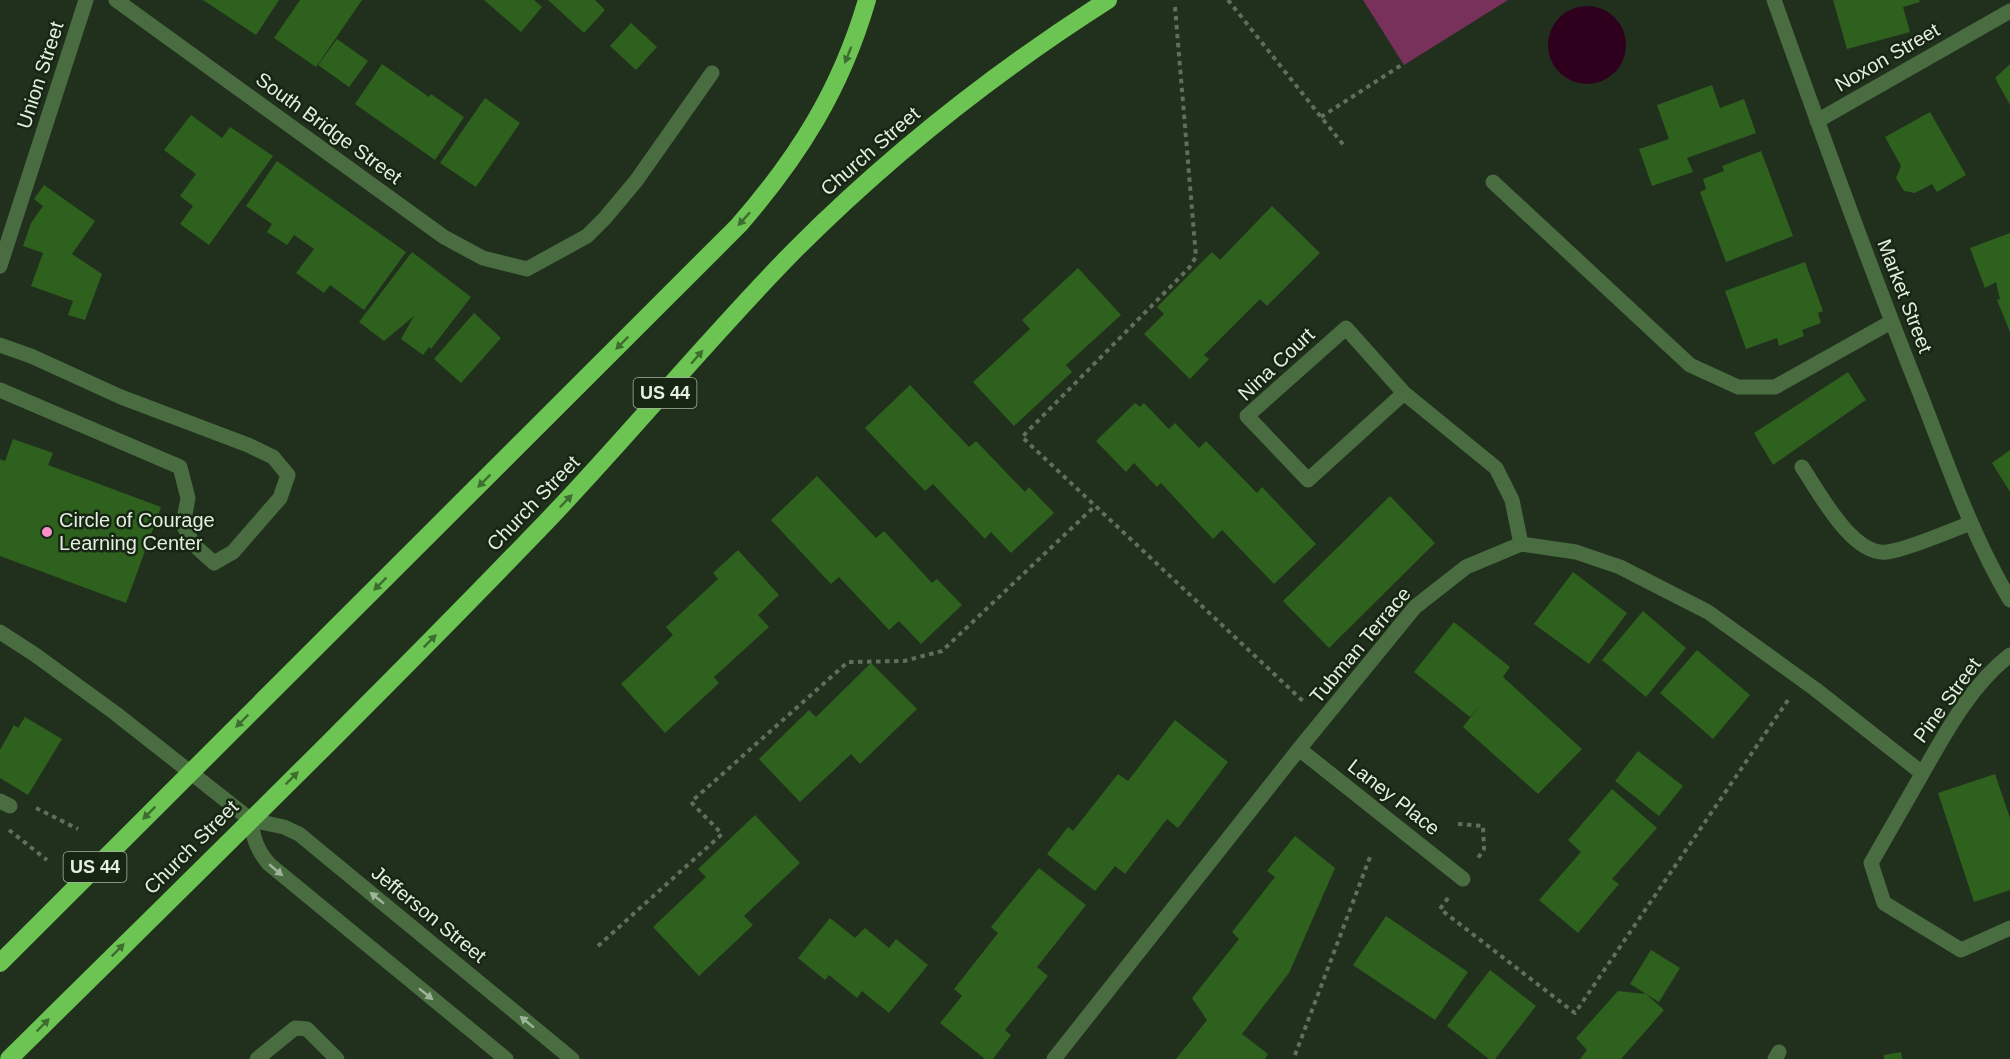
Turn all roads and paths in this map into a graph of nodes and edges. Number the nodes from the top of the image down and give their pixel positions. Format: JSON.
{"nodes":[{"id":1,"x":86,"y":0,"type":"edge"},
{"id":2,"x":116,"y":0,"type":"edge"},
{"id":3,"x":867,"y":0,"type":"edge"},
{"id":4,"x":1108,"y":0,"type":"edge"},
{"id":5,"x":1228,"y":0,"type":"edge"},
{"id":6,"x":1774,"y":0,"type":"edge"},
{"id":7,"x":1175,"y":7,"type":"dead end"},
{"id":8,"x":2010,"y":11,"type":"edge"},
{"id":9,"x":1403,"y":63,"type":"dead end"},
{"id":10,"x":712,"y":73,"type":"dead end"},
{"id":11,"x":1322,"y":117,"type":"junction"},
{"id":12,"x":1817,"y":121,"type":"junction"},
{"id":13,"x":1345,"y":147,"type":"dead end"},
{"id":14,"x":1493,"y":182,"type":"dead end"},
{"id":15,"x":0,"y":266,"type":"edge"},
{"id":16,"x":1891,"y":322,"type":"junction"},
{"id":17,"x":0,"y":345,"type":"edge"},
{"id":18,"x":0,"y":390,"type":"edge"},
{"id":19,"x":1404,"y":393,"type":"junction"},
{"id":20,"x":1802,"y":466,"type":"dead end"},
{"id":21,"x":1095,"y":506,"type":"junction"},
{"id":22,"x":1971,"y":523,"type":"junction"},
{"id":23,"x":1521,"y":544,"type":"junction"},
{"id":24,"x":2004,"y":576,"type":"edge"},
{"id":25,"x":2010,"y":600,"type":"edge"},
{"id":26,"x":0,"y":632,"type":"edge"},
{"id":27,"x":2010,"y":655,"type":"edge"},
{"id":28,"x":1802,"y":680,"type":"junction"},
{"id":29,"x":1323,"y":720,"type":"junction"},
{"id":30,"x":1299,"y":749,"type":"junction"},
{"id":31,"x":191,"y":772,"type":"junction"},
{"id":32,"x":1922,"y":774,"type":"junction"},
{"id":33,"x":30,"y":806,"type":"dead end"},
{"id":34,"x":250,"y":820,"type":"junction"},
{"id":35,"x":1458,"y":824,"type":"dead end"},
{"id":36,"x":6,"y":828,"type":"dead end"},
{"id":37,"x":78,"y":829,"type":"dead end"},
{"id":38,"x":1370,"y":857,"type":"dead end"},
{"id":39,"x":47,"y":860,"type":"dead end"},
{"id":40,"x":1463,"y":879,"type":"junction"},
{"id":41,"x":2010,"y":928,"type":"edge"},
{"id":42,"x":598,"y":946,"type":"dead end"},
{"id":43,"x":0,"y":963,"type":"edge"},
{"id":44,"x":1295,"y":1055,"type":"dead end"},
{"id":45,"x":9,"y":1059,"type":"edge"},
{"id":46,"x":257,"y":1059,"type":"edge"},
{"id":47,"x":337,"y":1059,"type":"edge"},
{"id":48,"x":506,"y":1059,"type":"edge"},
{"id":49,"x":572,"y":1059,"type":"edge"},
{"id":50,"x":1054,"y":1059,"type":"edge"}],
"edges":[{"from":1,"to":15,"type":"street","name":"Union Street"},
{"from":2,"to":10,"type":"street","name":"South Bridge Street"},
{"from":3,"to":31,"type":"highway","number":"US 44","one_way":true},
{"from":34,"to":4,"type":"highway","name":"Church Street","number":"US 44","one_way":true},
{"from":5,"to":11,"type":"path"},
{"from":6,"to":12,"type":"street","name":"Market Street"},
{"from":7,"to":21,"type":"path"},
{"from":8,"to":12,"type":"street","name":"Noxon Street"},
{"from":9,"to":11,"type":"path"},
{"from":11,"to":13,"type":"path"},
{"from":12,"to":16,"type":"street","name":"Market Street"},
{"from":14,"to":16,"type":"street"},
{"from":16,"to":22,"type":"street","name":"Market Street"},
{"from":17,"to":18,"type":"street"},
{"from":19,"to":19,"type":"street","name":"Nina Court"},
{"from":19,"to":23,"type":"street","name":"Nina Court"},
{"from":20,"to":22,"type":"street"},
{"from":21,"to":29,"type":"path"},
{"from":21,"to":42,"type":"path"},
{"from":22,"to":24,"type":"street","name":"Market Street"},
{"from":23,"to":28,"type":"street"},
{"from":23,"to":29,"type":"street","name":"Tubman Terrace"},
{"from":24,"to":25,"type":"street","name":"Market Street"},
{"from":26,"to":31,"type":"street","name":"Jefferson Street"},
{"from":27,"to":32,"type":"street","name":"Pine Street"},
{"from":28,"to":32,"type":"street"},
{"from":28,"to":40,"type":"path"},
{"from":29,"to":30,"type":"street","name":"Tubman Terrace"},
{"from":30,"to":40,"type":"street","name":"Laney Place"},
{"from":30,"to":50,"type":"street","name":"Tubman Terrace"},
{"from":31,"to":34,"type":"street","name":"Jefferson Street"},
{"from":31,"to":43,"type":"highway","number":"US 44","one_way":true},
{"from":32,"to":41,"type":"street","name":"Pine Street"},
{"from":33,"to":37,"type":"path"},
{"from":45,"to":34,"type":"highway","name":"Church Street","number":"US 44","one_way":true},
{"from":34,"to":48,"type":"street","one_way":true},
{"from":49,"to":34,"type":"street","name":"Jefferson Street","one_way":true},
{"from":35,"to":40,"type":"path"},
{"from":36,"to":39,"type":"path"},
{"from":38,"to":44,"type":"path"},
{"from":46,"to":47,"type":"street"}]}
